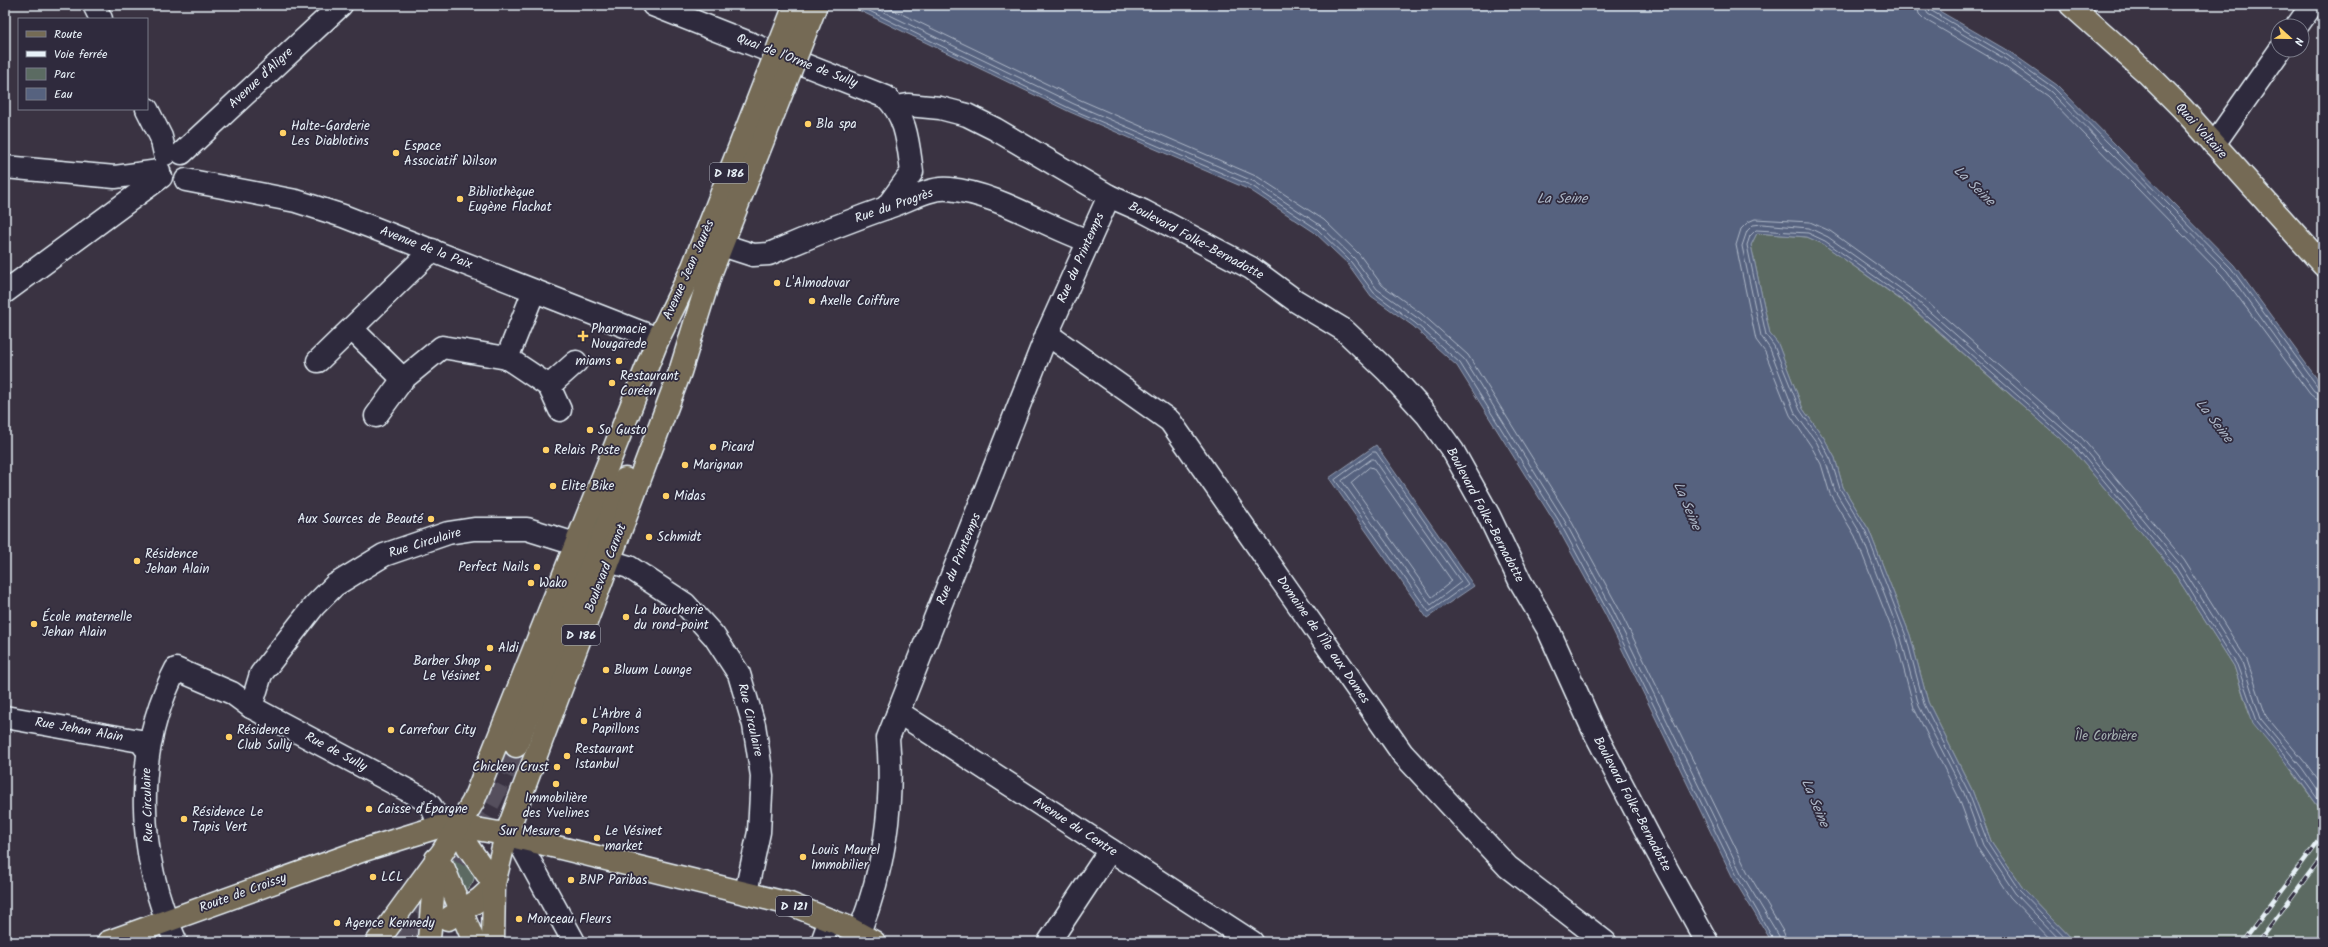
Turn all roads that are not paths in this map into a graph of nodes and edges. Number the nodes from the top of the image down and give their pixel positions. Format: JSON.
{"nodes":[{"id":1,"x":94,"y":5,"type":"edge"},
{"id":2,"x":341,"y":5,"type":"edge"},
{"id":3,"x":653,"y":5,"type":"edge"},
{"id":4,"x":795,"y":5,"type":"edge"},
{"id":5,"x":816,"y":5,"type":"edge"},
{"id":6,"x":2312,"y":5,"type":"edge"},
{"id":7,"x":2074,"y":6,"type":"edge"},
{"id":8,"x":100,"y":18,"type":"edge"},
{"id":9,"x":2303,"y":18,"type":"edge"},
{"id":10,"x":2274,"y":58,"type":"edge"},
{"id":11,"x":775,"y":83,"type":"junction"},
{"id":12,"x":897,"y":107,"type":"junction"},
{"id":13,"x":148,"y":110,"type":"edge"},
{"id":14,"x":2214,"y":144,"type":"junction"},
{"id":15,"x":167,"y":164,"type":"junction"},
{"id":16,"x":5,"y":167,"type":"edge"},
{"id":17,"x":912,"y":172,"type":"junction"},
{"id":18,"x":939,"y":190,"type":"junction"},
{"id":19,"x":1109,"y":196,"type":"junction"},
{"id":20,"x":886,"y":208,"type":"junction"},
{"id":21,"x":1089,"y":241,"type":"junction"},
{"id":22,"x":722,"y":244,"type":"junction"},
{"id":23,"x":432,"y":250,"type":"junction"},
{"id":24,"x":2323,"y":265,"type":"edge"},
{"id":25,"x":702,"y":270,"type":"junction"},
{"id":26,"x":534,"y":291,"type":"junction"},
{"id":27,"x":5,"y":292,"type":"edge"},
{"id":28,"x":352,"y":329,"type":"junction"},
{"id":29,"x":1047,"y":334,"type":"junction"},
{"id":30,"x":658,"y":339,"type":"junction"},
{"id":31,"x":507,"y":358,"type":"junction"},
{"id":32,"x":318,"y":361,"type":"dead end"},
{"id":33,"x":576,"y":362,"type":"dead end"},
{"id":34,"x":403,"y":379,"type":"junction"},
{"id":35,"x":549,"y":386,"type":"junction"},
{"id":36,"x":560,"y":410,"type":"dead end"},
{"id":37,"x":376,"y":416,"type":"dead end"},
{"id":38,"x":642,"y":471,"type":"joint"},
{"id":39,"x":575,"y":544,"type":"junction"},
{"id":40,"x":609,"y":561,"type":"junction"},
{"id":41,"x":176,"y":668,"type":"joint"},
{"id":42,"x":251,"y":707,"type":"junction"},
{"id":43,"x":898,"y":712,"type":"junction"},
{"id":44,"x":5,"y":717,"type":"edge"},
{"id":45,"x":516,"y":746,"type":"tunnel mouth"},
{"id":46,"x":148,"y":751,"type":"junction"},
{"id":47,"x":459,"y":826,"type":"junction"},
{"id":48,"x":438,"y":828,"type":"junction"},
{"id":49,"x":512,"y":836,"type":"junction"},
{"id":50,"x":1110,"y":850,"type":"junction"},
{"id":51,"x":436,"y":858,"type":"junction"},
{"id":52,"x":494,"y":884,"type":"junction"},
{"id":53,"x":746,"y":892,"type":"junction"},
{"id":54,"x":460,"y":910,"type":"junction"},
{"id":55,"x":830,"y":920,"type":"junction"},
{"id":56,"x":166,"y":921,"type":"junction"},
{"id":57,"x":867,"y":938,"type":"edge"},
{"id":58,"x":428,"y":941,"type":"edge"},
{"id":59,"x":108,"y":942,"type":"edge"},
{"id":60,"x":176,"y":942,"type":"edge"},
{"id":61,"x":377,"y":942,"type":"edge"},
{"id":62,"x":474,"y":942,"type":"edge"},
{"id":63,"x":493,"y":942,"type":"edge"},
{"id":64,"x":574,"y":942,"type":"edge"},
{"id":65,"x":822,"y":942,"type":"edge"},
{"id":66,"x":1049,"y":942,"type":"edge"},
{"id":67,"x":1252,"y":942,"type":"edge"},
{"id":68,"x":1605,"y":942,"type":"edge"},
{"id":69,"x":1707,"y":942,"type":"edge"}],
"edges":[{"from":1,"to":8,"type":"street"},
{"from":2,"to":15,"type":"street","name":"Avenue d'Aligre"},
{"from":3,"to":12,"type":"street","name":"Quai de l'Orme de Sully"},
{"from":4,"to":11,"type":"main road","number":"D 186","bridge":true},
{"from":5,"to":11,"type":"main road","number":"D 186","bridge":true},
{"from":6,"to":9,"type":"street"},
{"from":7,"to":14,"type":"main road","name":"Quai Voltaire"},
{"from":10,"to":14,"type":"street"},
{"from":11,"to":22,"type":"main road","name":"Avenue Jean Jaurès","number":"D 186"},
{"from":11,"to":25,"type":"main road","name":"Avenue Jean Jaurès","number":"D 186"},
{"from":12,"to":17,"type":"street"},
{"from":12,"to":19,"type":"street","name":"Boulevard Folke-Bernadotte"},
{"from":13,"to":15,"type":"street"},
{"from":14,"to":24,"type":"main road","name":"Quai Voltaire"},
{"from":15,"to":16,"type":"street"},
{"from":15,"to":23,"type":"street","name":"Avenue de la Paix"},
{"from":15,"to":27,"type":"street","name":"Avenue d'Aligre"},
{"from":17,"to":18,"type":"street"},
{"from":17,"to":20,"type":"street"},
{"from":18,"to":20,"type":"street","name":"Rue du Progrès"},
{"from":18,"to":21,"type":"street","name":"Rue du Progrès"},
{"from":19,"to":21,"type":"street","name":"Rue du Printemps"},
{"from":19,"to":69,"type":"street","name":"Boulevard Folke-Bernadotte"},
{"from":20,"to":22,"type":"street","name":"Rue du Progrès"},
{"from":21,"to":29,"type":"street","name":"Rue du Printemps"},
{"from":22,"to":25,"type":"main road","name":"Avenue Jean Jaurès","number":"D 186"},
{"from":23,"to":26,"type":"street","name":"Avenue de la Paix"},
{"from":23,"to":28,"type":"street"},
{"from":25,"to":30,"type":"main road","name":"Avenue Jean Jaurès","number":"D 186"},
{"from":25,"to":38,"type":"main road","name":"Avenue Jean Jaurès","number":"D 186"},
{"from":25,"to":45,"type":"main road","number":"D 186"},
{"from":26,"to":30,"type":"street","name":"Avenue de la Paix"},
{"from":26,"to":31,"type":"street"},
{"from":28,"to":32,"type":"street"},
{"from":28,"to":34,"type":"street"},
{"from":29,"to":43,"type":"street","name":"Rue du Printemps"},
{"from":29,"to":68,"type":"street","name":"Domaine de l'Île aux Dames"},
{"from":30,"to":39,"type":"main road","name":"Avenue Jean Jaurès","number":"D 186"},
{"from":31,"to":34,"type":"street"},
{"from":31,"to":35,"type":"street"},
{"from":33,"to":35,"type":"street"},
{"from":34,"to":37,"type":"street"},
{"from":35,"to":36,"type":"street"},
{"from":38,"to":40,"type":"main road","name":"Boulevard Carnot","number":"D 186"},
{"from":39,"to":42,"type":"street","name":"Rue Circulaire"},
{"from":39,"to":47,"type":"main road","number":"D 186"},
{"from":40,"to":49,"type":"main road","name":"Boulevard Carnot","number":"D 186"},
{"from":40,"to":53,"type":"street","name":"Rue Circulaire"},
{"from":41,"to":42,"type":"street","name":"Rue de Sully"},
{"from":41,"to":46,"type":"street","name":"Rue Circulaire"},
{"from":42,"to":48,"type":"street","name":"Rue de Sully"},
{"from":43,"to":50,"type":"street","name":"Avenue du Centre"},
{"from":43,"to":57,"type":"street","name":"Rue du Printemps"},
{"from":44,"to":46,"type":"street","name":"Rue Jehan Alain"},
{"from":46,"to":56,"type":"street","name":"Rue Circulaire"},
{"from":47,"to":48,"type":"main road","name":"Route de Croissy"},
{"from":47,"to":49,"type":"main road","name":"Route de Croissy"},
{"from":47,"to":51,"type":"main road","number":"D 186"},
{"from":47,"to":52,"type":"main road"},
{"from":48,"to":51,"type":"main road"},
{"from":48,"to":56,"type":"main road","name":"Route de Croissy"},
{"from":49,"to":52,"type":"main road","number":"D 186"},
{"from":49,"to":53,"type":"main road","number":"D 121"},
{"from":49,"to":64,"type":"street"},
{"from":50,"to":66,"type":"street"},
{"from":50,"to":67,"type":"street","name":"Avenue du Centre"},
{"from":51,"to":54,"type":"main road"},
{"from":51,"to":58,"type":"main road"},
{"from":51,"to":61,"type":"main road","number":"D 186"},
{"from":52,"to":54,"type":"main road","number":"D 186"},
{"from":52,"to":63,"type":"main road"},
{"from":53,"to":55,"type":"main road","number":"D 121"},
{"from":54,"to":58,"type":"main road","number":"D 186"},
{"from":54,"to":62,"type":"main road"},
{"from":55,"to":57,"type":"main road","number":"D 121"},
{"from":55,"to":65,"type":"street"},
{"from":56,"to":59,"type":"main road","name":"Route de Croissy"},
{"from":56,"to":60,"type":"street","name":"Rue Circulaire"}]}
